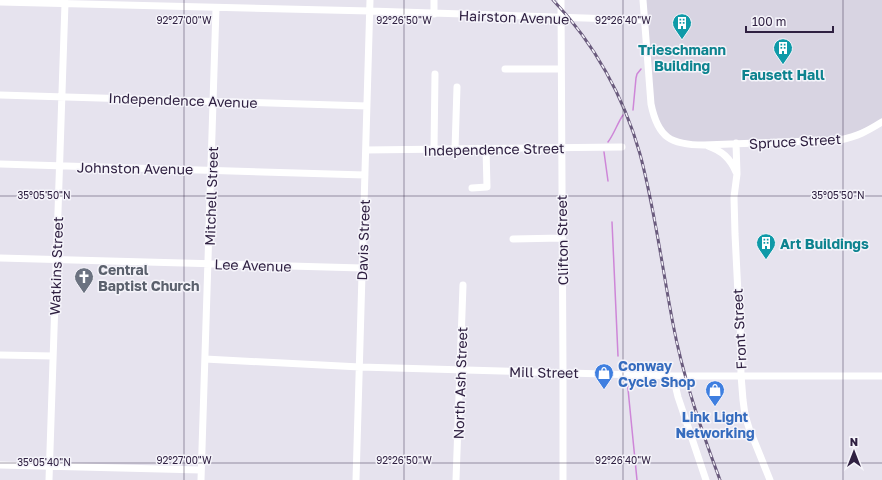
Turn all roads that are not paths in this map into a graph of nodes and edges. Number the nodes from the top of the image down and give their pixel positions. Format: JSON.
{"nodes":[{"id":1,"x":370,"y":0,"type":"edge"},
{"id":2,"x":434,"y":0,"type":"edge"},
{"id":3,"x":560,"y":0,"type":"edge"},
{"id":4,"x":643,"y":0,"type":"edge"},
{"id":5,"x":0,"y":2,"type":"edge"},
{"id":6,"x":65,"y":3,"type":"junction"},
{"id":7,"x":135,"y":3,"type":"edge"},
{"id":8,"x":216,"y":8,"type":"junction"},
{"id":9,"x":370,"y":11,"type":"junction"},
{"id":10,"x":434,"y":14,"type":"junction"},
{"id":11,"x":561,"y":18,"type":"junction"},
{"id":12,"x":645,"y":20,"type":"junction"},
{"id":13,"x":505,"y":69,"type":"dead end"},
{"id":14,"x":561,"y":69,"type":"junction"},
{"id":15,"x":435,"y":74,"type":"dead end"},
{"id":16,"x":457,"y":87,"type":"dead end"},
{"id":17,"x":0,"y":95,"type":"edge"},
{"id":18,"x":61,"y":97,"type":"junction"},
{"id":19,"x":214,"y":101,"type":"junction"},
{"id":20,"x":367,"y":106,"type":"junction"},
{"id":21,"x":882,"y":122,"type":"edge"},
{"id":22,"x":736,"y":143,"type":"junction"},
{"id":23,"x":704,"y":145,"type":"junction"},
{"id":24,"x":622,"y":147,"type":"dead end"},
{"id":25,"x":561,"y":148,"type":"junction"},
{"id":26,"x":434,"y":149,"type":"junction"},
{"id":27,"x":455,"y":149,"type":"junction"},
{"id":28,"x":486,"y":149,"type":"junction"},
{"id":29,"x":366,"y":150,"type":"junction"},
{"id":30,"x":0,"y":164,"type":"edge"},
{"id":31,"x":59,"y":166,"type":"junction"},
{"id":32,"x":212,"y":170,"type":"junction"},
{"id":33,"x":737,"y":174,"type":"junction"},
{"id":34,"x":365,"y":175,"type":"junction"},
{"id":35,"x":472,"y":188,"type":"dead end"},
{"id":36,"x":562,"y":238,"type":"junction"},
{"id":37,"x":514,"y":239,"type":"dead end"},
{"id":38,"x":0,"y":258,"type":"edge"},
{"id":39,"x":56,"y":260,"type":"junction"},
{"id":40,"x":209,"y":263,"type":"junction"},
{"id":41,"x":362,"y":268,"type":"junction"},
{"id":42,"x":463,"y":285,"type":"dead end"},
{"id":43,"x":0,"y":355,"type":"edge"},
{"id":44,"x":53,"y":356,"type":"junction"},
{"id":45,"x":205,"y":359,"type":"junction"},
{"id":46,"x":360,"y":367,"type":"junction"},
{"id":47,"x":460,"y":370,"type":"junction"},
{"id":48,"x":563,"y":372,"type":"junction"},
{"id":49,"x":741,"y":375,"type":"junction"},
{"id":50,"x":673,"y":376,"type":"junction"},
{"id":51,"x":882,"y":376,"type":"edge"},
{"id":52,"x":0,"y":465,"type":"edge"},
{"id":53,"x":49,"y":467,"type":"junction"},
{"id":54,"x":201,"y":470,"type":"junction"},
{"id":55,"x":49,"y":480,"type":"edge"},
{"id":56,"x":201,"y":480,"type":"edge"},
{"id":57,"x":356,"y":480,"type":"edge"},
{"id":58,"x":456,"y":480,"type":"edge"},
{"id":59,"x":563,"y":480,"type":"edge"},
{"id":60,"x":706,"y":480,"type":"edge"},
{"id":61,"x":770,"y":480,"type":"edge"}],
"edges":[{"from":1,"to":9,"type":"street","name":"Davis Street"},
{"from":2,"to":10,"type":"street"},
{"from":3,"to":11,"type":"street","name":"Clifton Street"},
{"from":4,"to":12,"type":"street"},
{"from":5,"to":6,"type":"street","name":"Hairston Avenue"},
{"from":6,"to":7,"type":"street","name":"Hairston Avenue"},
{"from":6,"to":18,"type":"street","name":"Watkins Street"},
{"from":7,"to":8,"type":"street","name":"Hairston Avenue"},
{"from":8,"to":9,"type":"street","name":"Hairston Avenue"},
{"from":8,"to":19,"type":"street","name":"Mitchell Street"},
{"from":9,"to":10,"type":"street","name":"Hairston Avenue"},
{"from":9,"to":20,"type":"street","name":"Davis Street"},
{"from":10,"to":11,"type":"street","name":"Hairston Avenue"},
{"from":11,"to":12,"type":"street","name":"Hairston Avenue"},
{"from":11,"to":14,"type":"street","name":"Clifton Street"},
{"from":12,"to":23,"type":"street"},
{"from":13,"to":14,"type":"street"},
{"from":14,"to":25,"type":"street","name":"Clifton Street"},
{"from":15,"to":26,"type":"street"},
{"from":16,"to":27,"type":"street"},
{"from":17,"to":18,"type":"street","name":"Independence Avenue"},
{"from":18,"to":19,"type":"street","name":"Independence Avenue"},
{"from":18,"to":31,"type":"street","name":"Watkins Street"},
{"from":19,"to":20,"type":"street","name":"Independence Avenue"},
{"from":19,"to":32,"type":"street","name":"Mitchell Street"},
{"from":20,"to":29,"type":"street","name":"Davis Street"},
{"from":21,"to":22,"type":"street","name":"Spruce Street"},
{"from":22,"to":23,"type":"street","name":"Spruce Street"},
{"from":22,"to":33,"type":"street","name":"Front Street"},
{"from":23,"to":33,"type":"street"},
{"from":24,"to":25,"type":"street","name":"Independence Street"},
{"from":25,"to":28,"type":"street","name":"Independence Street"},
{"from":25,"to":36,"type":"street","name":"Clifton Street"},
{"from":26,"to":27,"type":"street","name":"Independence Street"},
{"from":26,"to":29,"type":"street","name":"Independence Street"},
{"from":27,"to":28,"type":"street","name":"Independence Street"},
{"from":28,"to":35,"type":"street"},
{"from":29,"to":34,"type":"street","name":"Davis Street"},
{"from":30,"to":31,"type":"street","name":"Johnston Avenue"},
{"from":31,"to":32,"type":"street","name":"Johnston Avenue"},
{"from":31,"to":39,"type":"street","name":"Watkins Street"},
{"from":32,"to":34,"type":"street","name":"Johnston Avenue"},
{"from":32,"to":40,"type":"street","name":"Mitchell Street"},
{"from":33,"to":49,"type":"street","name":"Front Street"},
{"from":34,"to":41,"type":"street","name":"Davis Street"},
{"from":36,"to":37,"type":"street"},
{"from":36,"to":48,"type":"street","name":"Clifton Street"},
{"from":38,"to":39,"type":"street","name":"Lee Avenue"},
{"from":39,"to":40,"type":"street","name":"Lee Avenue"},
{"from":39,"to":44,"type":"street","name":"Watkins Street"},
{"from":40,"to":41,"type":"street","name":"Lee Avenue"},
{"from":40,"to":45,"type":"street","name":"Mitchell Street"},
{"from":41,"to":46,"type":"street","name":"Davis Street"},
{"from":42,"to":47,"type":"street","name":"North Ash Street"},
{"from":43,"to":44,"type":"street"},
{"from":44,"to":53,"type":"street","name":"Watkins Street"},
{"from":45,"to":46,"type":"street","name":"Mill Street"},
{"from":45,"to":54,"type":"street","name":"Mitchell Street"},
{"from":46,"to":47,"type":"street","name":"Mill Street"},
{"from":46,"to":57,"type":"street","name":"Davis Street"},
{"from":47,"to":48,"type":"street","name":"Mill Street"},
{"from":47,"to":58,"type":"street","name":"North Ash Street"},
{"from":48,"to":50,"type":"street","name":"Mill Street"},
{"from":48,"to":59,"type":"street","name":"Clifton Street"},
{"from":49,"to":50,"type":"street","name":"Mill Street"},
{"from":49,"to":51,"type":"street","name":"Mill Street"},
{"from":49,"to":61,"type":"street","name":"Front Street"},
{"from":50,"to":60,"type":"street"},
{"from":52,"to":53,"type":"street"},
{"from":53,"to":54,"type":"street"},
{"from":53,"to":55,"type":"street","name":"Watkins Street"},
{"from":54,"to":56,"type":"street","name":"Mitchell Street"}]}
